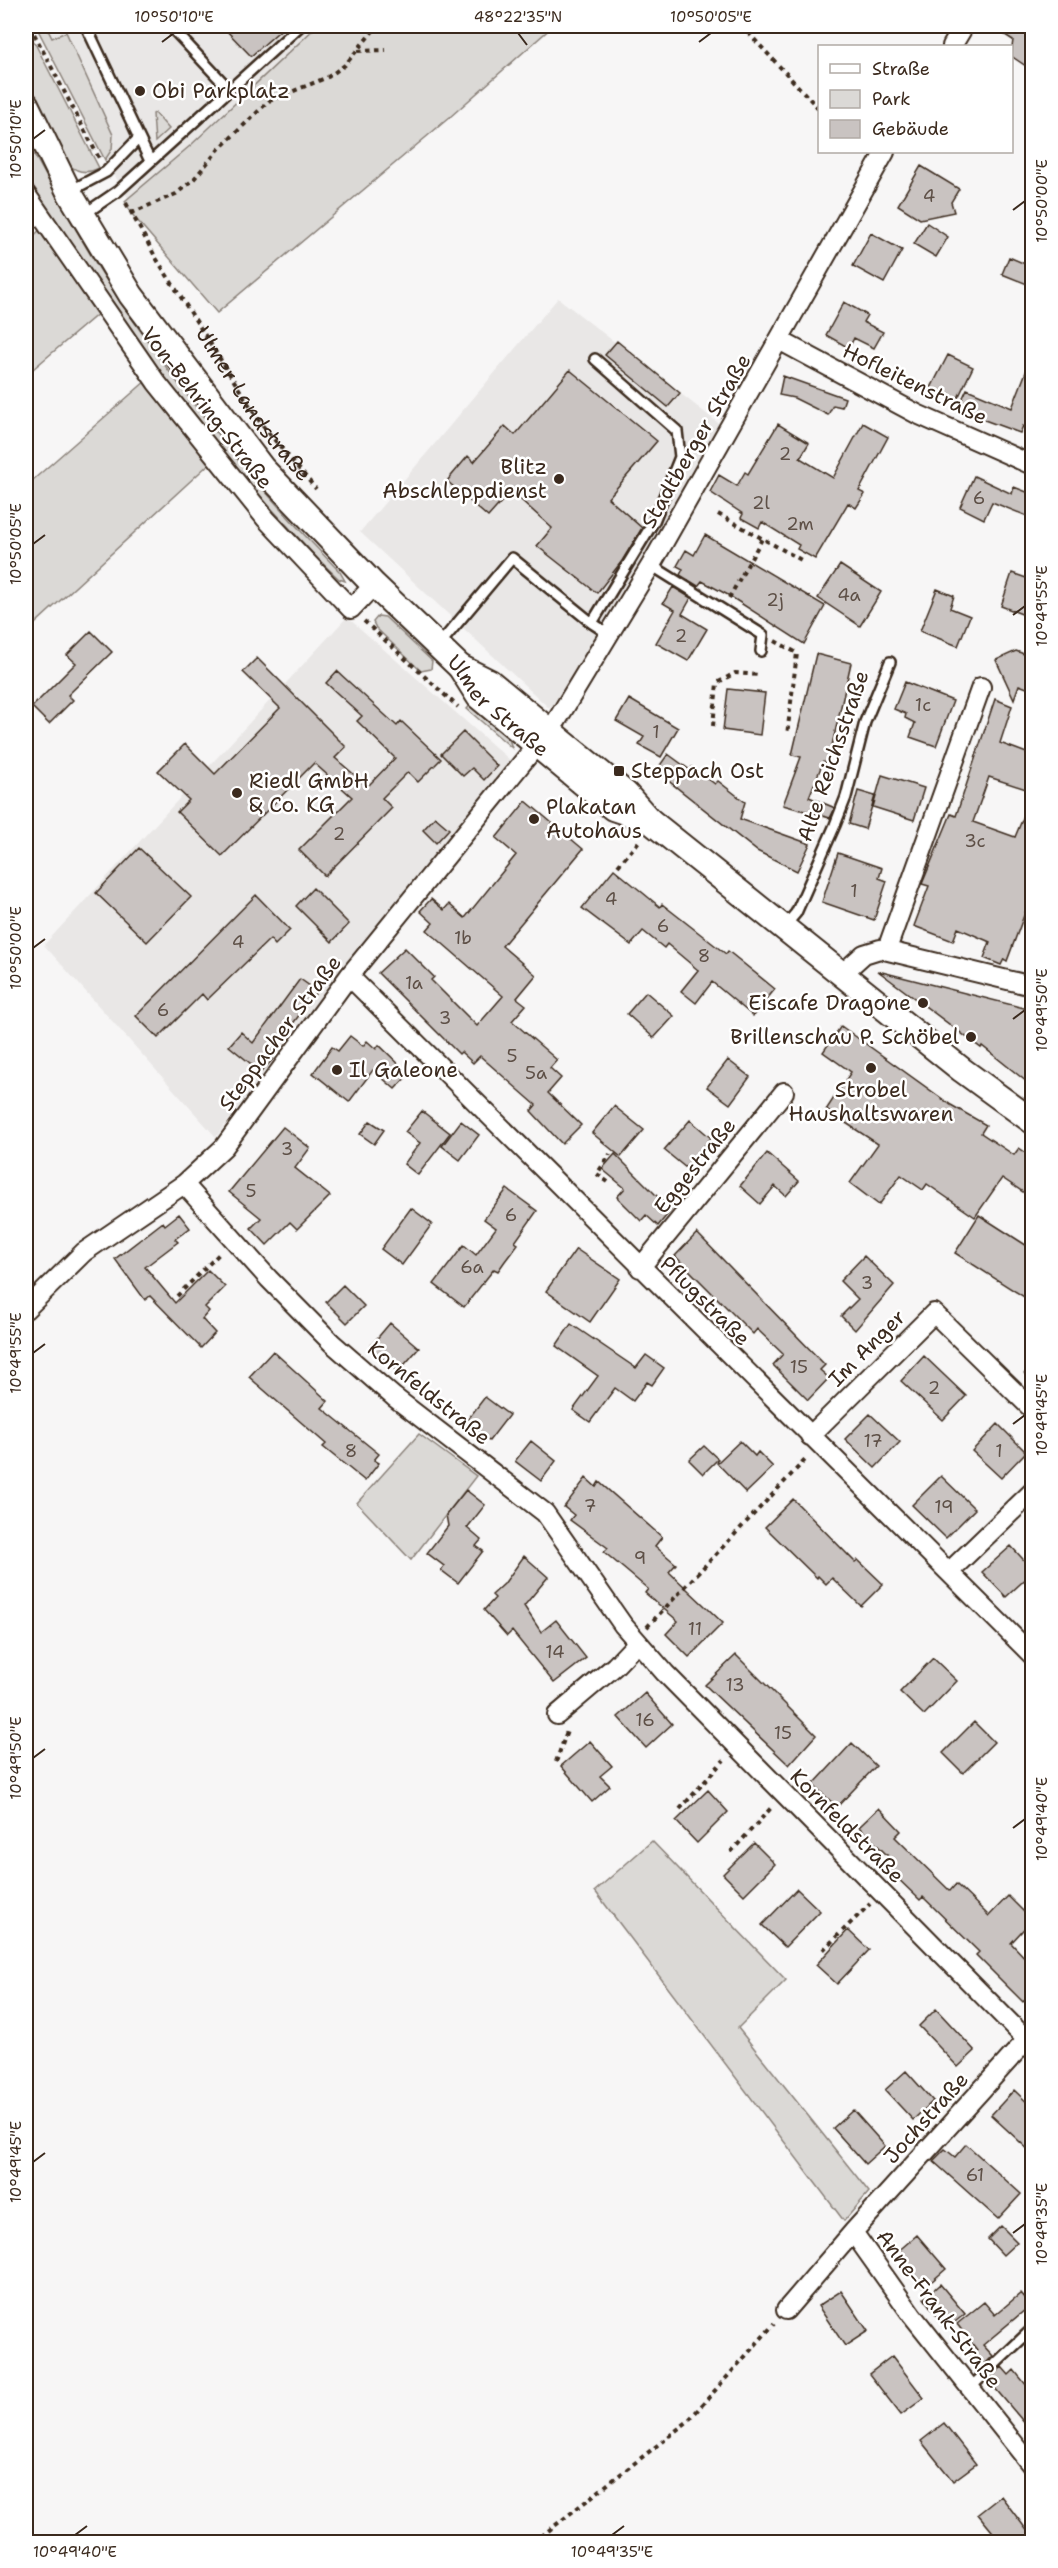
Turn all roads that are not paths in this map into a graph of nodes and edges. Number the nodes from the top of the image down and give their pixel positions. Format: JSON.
{"nodes":[{"id":1,"x":86,"y":26,"type":"edge"},
{"id":2,"x":170,"y":26,"type":"edge"},
{"id":3,"x":300,"y":26,"type":"edge"},
{"id":4,"x":964,"y":26,"type":"edge"},
{"id":5,"x":953,"y":45,"type":"edge"},
{"id":6,"x":229,"y":89,"type":"junction"},
{"id":7,"x":26,"y":104,"type":"edge"},
{"id":8,"x":139,"y":138,"type":"junction"},
{"id":9,"x":884,"y":153,"type":"edge"},
{"id":10,"x":150,"y":161,"type":"junction"},
{"id":11,"x":69,"y":192,"type":"junction"},
{"id":12,"x":26,"y":195,"type":"edge"},
{"id":13,"x":82,"y":216,"type":"junction"},
{"id":14,"x":779,"y":340,"type":"junction"},
{"id":15,"x":595,"y":359,"type":"dead end"},
{"id":16,"x":1032,"y":465,"type":"edge"},
{"id":17,"x":651,"y":565,"type":"junction"},
{"id":18,"x":374,"y":585,"type":"junction"},
{"id":19,"x":592,"y":623,"type":"junction"},
{"id":20,"x":609,"y":634,"type":"junction"},
{"id":21,"x":438,"y":647,"type":"junction"},
{"id":22,"x":761,"y":651,"type":"dead end"},
{"id":23,"x":890,"y":662,"type":"dead end"},
{"id":24,"x":460,"y":667,"type":"joint"},
{"id":25,"x":981,"y":687,"type":"dead end"},
{"id":26,"x":542,"y":738,"type":"junction"},
{"id":27,"x":784,"y":927,"type":"junction"},
{"id":28,"x":886,"y":949,"type":"junction"},
{"id":29,"x":843,"y":973,"type":"junction"},
{"id":30,"x":349,"y":976,"type":"junction"},
{"id":31,"x":1032,"y":986,"type":"edge"},
{"id":32,"x":784,"y":1092,"type":"dead end"},
{"id":33,"x":1032,"y":1121,"type":"edge"},
{"id":34,"x":184,"y":1184,"type":"junction"},
{"id":35,"x":640,"y":1268,"type":"junction"},
{"id":36,"x":26,"y":1309,"type":"edge"},
{"id":37,"x":1032,"y":1409,"type":"edge"},
{"id":38,"x":815,"y":1440,"type":"junction"},
{"id":39,"x":1032,"y":1492,"type":"edge"},
{"id":40,"x":949,"y":1572,"type":"junction"},
{"id":41,"x":637,"y":1643,"type":"junction"},
{"id":42,"x":1032,"y":1655,"type":"edge"},
{"id":43,"x":557,"y":1714,"type":"dead end"},
{"id":44,"x":1030,"y":2037,"type":"edge"},
{"id":45,"x":853,"y":2232,"type":"junction"},
{"id":46,"x":786,"y":2310,"type":"road end"},
{"id":47,"x":1032,"y":2329,"type":"edge"},
{"id":48,"x":970,"y":2388,"type":"junction"},
{"id":49,"x":1032,"y":2466,"type":"edge"}],
"edges":[{"from":1,"to":8,"type":"lane"},
{"from":2,"to":6,"type":"lane"},
{"from":3,"to":6,"type":"lane"},
{"from":4,"to":5,"type":"street"},
{"from":6,"to":10,"type":"lane"},
{"from":7,"to":11,"type":"street","name":"Ulmer Landstraße"},
{"from":8,"to":10,"type":"lane"},
{"from":8,"to":11,"type":"lane"},
{"from":9,"to":14,"type":"street","name":"Stadtberger Straße"},
{"from":10,"to":13,"type":"lane"},
{"from":11,"to":13,"type":"street","name":"Ulmer Landstraße"},
{"from":12,"to":18,"type":"street","name":"Von-Behring-Straße"},
{"from":13,"to":18,"type":"street","name":"Ulmer Landstraße"},
{"from":14,"to":16,"type":"street","name":"Hofleitenstraße"},
{"from":14,"to":17,"type":"street","name":"Stadtberger Straße"},
{"from":15,"to":19,"type":"lane"},
{"from":17,"to":20,"type":"street","name":"Stadtberger Straße"},
{"from":17,"to":22,"type":"lane"},
{"from":18,"to":21,"type":"street","name":"Ulmer Landstraße"},
{"from":19,"to":20,"type":"lane"},
{"from":19,"to":21,"type":"lane"},
{"from":20,"to":26,"type":"street","name":"Stadtberger Straße"},
{"from":21,"to":24,"type":"street","name":"Ulmer Landstraße"},
{"from":23,"to":27,"type":"lane","name":"Alte Reichsstraße"},
{"from":24,"to":26,"type":"street","name":"Ulmer Straße"},
{"from":25,"to":28,"type":"street"},
{"from":26,"to":27,"type":"street","name":"Ulmer Straße"},
{"from":26,"to":30,"type":"street","name":"Steppacher Straße"},
{"from":27,"to":29,"type":"street","name":"Ulmer Straße"},
{"from":28,"to":29,"type":"street"},
{"from":28,"to":31,"type":"street"},
{"from":29,"to":33,"type":"street","name":"Ulmer Straße"},
{"from":30,"to":34,"type":"street","name":"Steppacher Straße"},
{"from":30,"to":35,"type":"street","name":"Pflugstraße"},
{"from":32,"to":35,"type":"street","name":"Eggestraße"},
{"from":34,"to":36,"type":"street","name":"Steppacher Straße"},
{"from":34,"to":41,"type":"street","name":"Kornfeldstraße"},
{"from":35,"to":38,"type":"street","name":"Pflugstraße"},
{"from":37,"to":38,"type":"street","name":"Im Anger"},
{"from":38,"to":40,"type":"street","name":"Pflugstraße"},
{"from":39,"to":40,"type":"street"},
{"from":40,"to":42,"type":"street","name":"Pflugstraße"},
{"from":41,"to":43,"type":"street"},
{"from":41,"to":44,"type":"street","name":"Kornfeldstraße"},
{"from":44,"to":45,"type":"street","name":"Jochstraße"},
{"from":45,"to":46,"type":"street","name":"Anne-Frank-Straße"},
{"from":45,"to":48,"type":"street","name":"Anne-Frank-Straße"},
{"from":47,"to":48,"type":"lane"},
{"from":48,"to":49,"type":"street","name":"Anne-Frank-Straße"}]}
